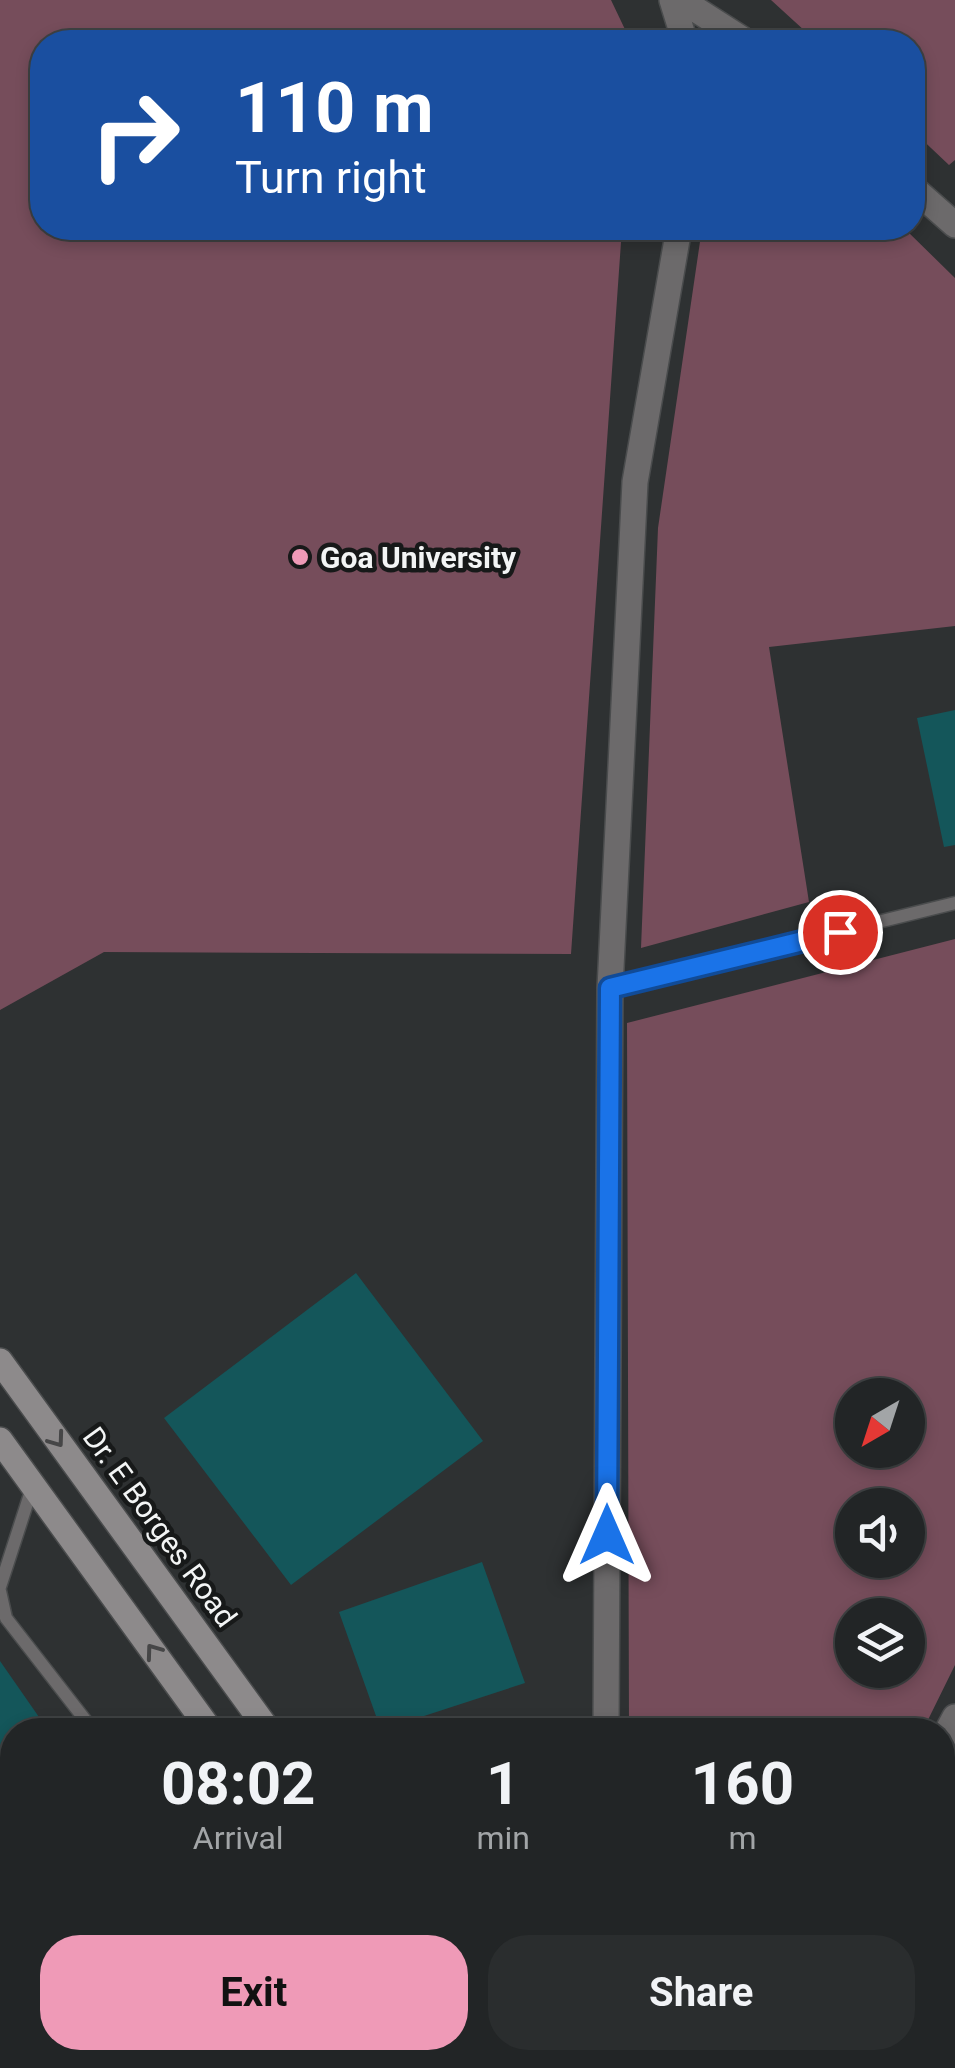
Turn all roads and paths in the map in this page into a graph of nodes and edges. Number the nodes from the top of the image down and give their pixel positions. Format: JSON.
{"nodes":[{"id":1,"x":672,"y":0,"type":"edge"},
{"id":2,"x":681,"y":0,"type":"edge"},
{"id":3,"x":681,"y":30,"type":"edge"},
{"id":4,"x":727,"y":30,"type":"edge"},
{"id":5,"x":925,"y":198,"type":"edge"},
{"id":6,"x":955,"y":224,"type":"edge"},
{"id":7,"x":678,"y":240,"type":"edge"},
{"id":8,"x":955,"y":903,"type":"edge"},
{"id":9,"x":610,"y":988,"type":"junction"},
{"id":10,"x":0,"y":1361,"type":"edge"},
{"id":11,"x":0,"y":1440,"type":"edge"},
{"id":12,"x":32,"y":1486,"type":"junction"},
{"id":13,"x":0,"y":1589,"type":"edge"},
{"id":14,"x":84,"y":1718,"type":"edge"},
{"id":15,"x":201,"y":1718,"type":"edge"},
{"id":16,"x":259,"y":1718,"type":"edge"},
{"id":17,"x":606,"y":1718,"type":"edge"}],
"edges":[{"from":1,"to":3,"type":"street"},
{"from":2,"to":4,"type":"street"},
{"from":5,"to":6,"type":"street"},
{"from":7,"to":9,"type":"street"},
{"from":8,"to":9,"type":"lane"},
{"from":9,"to":17,"type":"street"},
{"from":10,"to":16,"type":"main road","name":"Dr. E Borges Road","one_way":true},
{"from":11,"to":12,"type":"main road"},
{"from":12,"to":13,"type":"lane"},
{"from":15,"to":12,"type":"main road","one_way":true},
{"from":13,"to":14,"type":"lane"}]}
